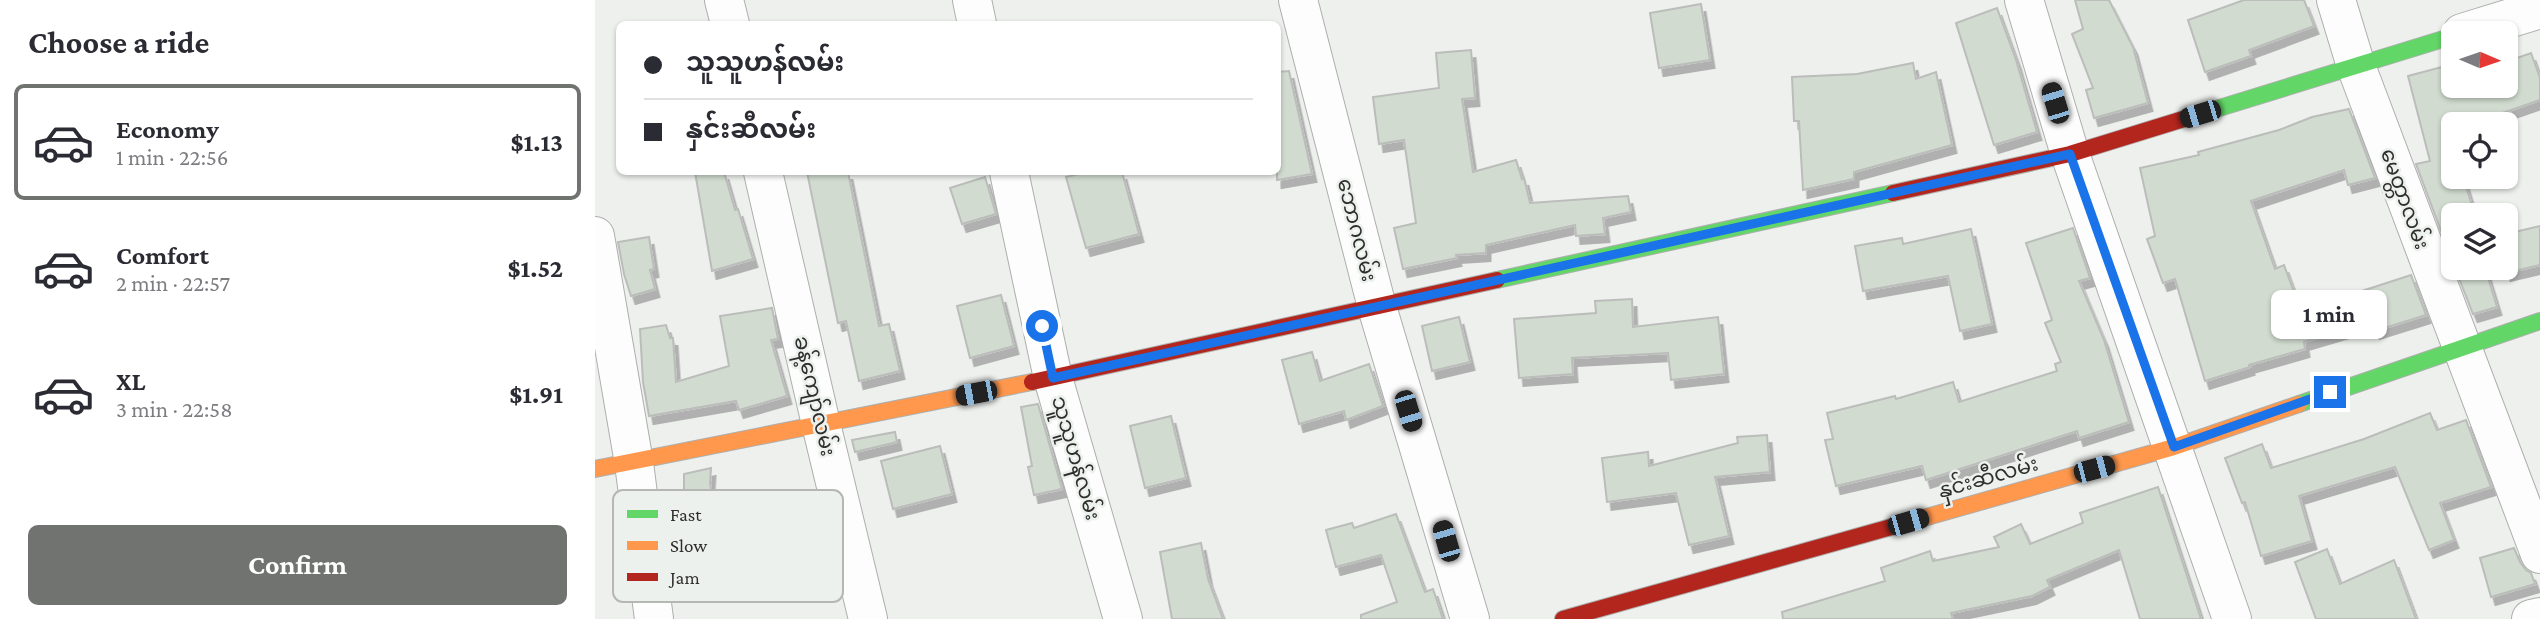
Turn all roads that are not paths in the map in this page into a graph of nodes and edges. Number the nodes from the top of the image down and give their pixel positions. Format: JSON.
{"nodes":[{"id":1,"x":724,"y":0,"type":"edge"},
{"id":2,"x":972,"y":0,"type":"edge"},
{"id":3,"x":1298,"y":0,"type":"edge"},
{"id":4,"x":2024,"y":0,"type":"edge"},
{"id":5,"x":2336,"y":0,"type":"edge"},
{"id":6,"x":2540,"y":9,"type":"edge"},
{"id":7,"x":729,"y":21,"type":"edge"},
{"id":8,"x":976,"y":21,"type":"edge"},
{"id":9,"x":2501,"y":21,"type":"edge"},
{"id":10,"x":2441,"y":40,"type":"edge"},
{"id":11,"x":2356,"y":66,"type":"junction"},
{"id":12,"x":2070,"y":154,"type":"junction"},
{"id":13,"x":764,"y":175,"type":"edge"},
{"id":14,"x":1010,"y":175,"type":"edge"},
{"id":15,"x":595,"y":236,"type":"edge"},
{"id":16,"x":1377,"y":307,"type":"junction"},
{"id":17,"x":2540,"y":321,"type":"edge"},
{"id":18,"x":2460,"y":347,"type":"junction"},
{"id":19,"x":1053,"y":378,"type":"junction"},
{"id":20,"x":821,"y":424,"type":"junction"},
{"id":21,"x":2174,"y":447,"type":"junction"},
{"id":22,"x":634,"y":463,"type":"junction"},
{"id":23,"x":595,"y":469,"type":"edge"},
{"id":24,"x":637,"y":490,"type":"edge"},
{"id":25,"x":837,"y":490,"type":"edge"},
{"id":26,"x":843,"y":513,"type":"edge"},
{"id":27,"x":2540,"y":554,"type":"edge"},
{"id":28,"x":2540,"y":617,"type":"edge"},
{"id":29,"x":869,"y":619,"type":"edge"},
{"id":30,"x":1123,"y":619,"type":"edge"},
{"id":31,"x":1470,"y":619,"type":"edge"},
{"id":32,"x":1563,"y":619,"type":"edge"},
{"id":33,"x":2232,"y":619,"type":"edge"},
{"id":34,"x":2532,"y":619,"type":"edge"}],
"edges":[{"from":1,"to":7,"type":"street"},
{"from":2,"to":8,"type":"street"},
{"from":3,"to":16,"type":"street","name":"ဘောဂလမ်း"},
{"from":4,"to":12,"type":"street"},
{"from":5,"to":11,"type":"street","name":"မေတ္တာလမ်း"},
{"from":6,"to":9,"type":"street"},
{"from":10,"to":11,"type":"street"},
{"from":11,"to":12,"type":"street"},
{"from":11,"to":18,"type":"street","name":"မေတ္တာလမ်း"},
{"from":12,"to":16,"type":"street"},
{"from":12,"to":21,"type":"street"},
{"from":13,"to":20,"type":"street","name":"ခန့်ကျော်လမ်း"},
{"from":14,"to":19,"type":"street","name":"သူသူဟန်လမ်း"},
{"from":15,"to":22,"type":"street"},
{"from":16,"to":19,"type":"street"},
{"from":16,"to":31,"type":"street","name":"ဘောဂလမ်း"},
{"from":17,"to":18,"type":"street","name":"နှင်းဆီလမ်း"},
{"from":18,"to":21,"type":"street","name":"နှင်းဆီလမ်း"},
{"from":18,"to":27,"type":"street","name":"မေတ္တာလမ်း"},
{"from":19,"to":20,"type":"street"},
{"from":19,"to":30,"type":"street","name":"သူသူဟန်လမ်း"},
{"from":20,"to":22,"type":"street"},
{"from":20,"to":25,"type":"street","name":"ခန့်ကျော်လမ်း"},
{"from":21,"to":32,"type":"street","name":"နှင်းဆီလမ်း"},
{"from":21,"to":33,"type":"street"},
{"from":22,"to":23,"type":"street"},
{"from":22,"to":24,"type":"street"},
{"from":26,"to":29,"type":"street","name":"ခန့်ကျော်လမ်း"},
{"from":28,"to":34,"type":"street"}]}
